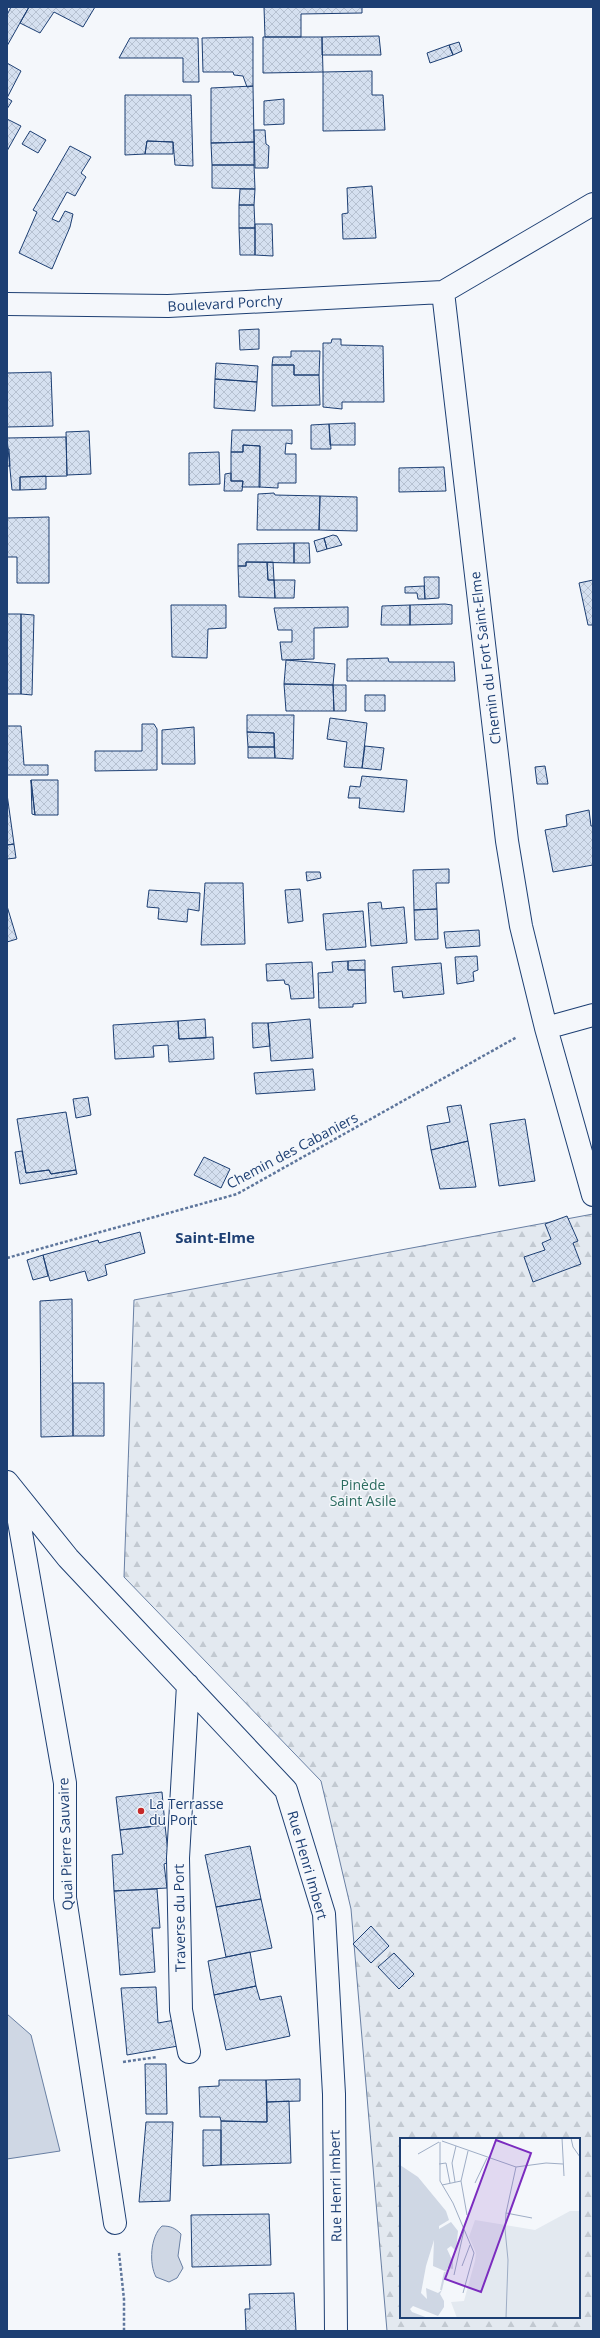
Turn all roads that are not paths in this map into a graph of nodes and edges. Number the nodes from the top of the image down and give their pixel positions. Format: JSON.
{"nodes":[{"id":1,"x":593,"y":204,"type":"edge"},
{"id":2,"x":443,"y":292,"type":"junction"},
{"id":3,"x":7,"y":304,"type":"edge"},
{"id":4,"x":593,"y":1015,"type":"edge"},
{"id":5,"x":546,"y":1025,"type":"junction"},
{"id":6,"x":593,"y":1195,"type":"edge"},
{"id":7,"x":10,"y":1486,"type":"edge"},
{"id":8,"x":188,"y":1685,"type":"junction"},
{"id":9,"x":189,"y":2052,"type":"road end"},
{"id":10,"x":115,"y":2223,"type":"road end"},
{"id":11,"x":336,"y":2331,"type":"edge"}],
"edges":[{"from":1,"to":2,"type":"street"},
{"from":2,"to":3,"type":"street","name":"Boulevard Porchy"},
{"from":2,"to":5,"type":"street","name":"Chemin du Fort Saint-Elme"},
{"from":4,"to":5,"type":"street"},
{"from":5,"to":6,"type":"street","name":"Chemin du Fort Saint-Elme"},
{"from":7,"to":8,"type":"street","name":"Rue Henri Imbert"},
{"from":7,"to":10,"type":"street","name":"Quai Pierre Sauvaire"},
{"from":8,"to":9,"type":"street","name":"Traverse du Port"},
{"from":8,"to":11,"type":"street","name":"Rue Henri Imbert"}]}
